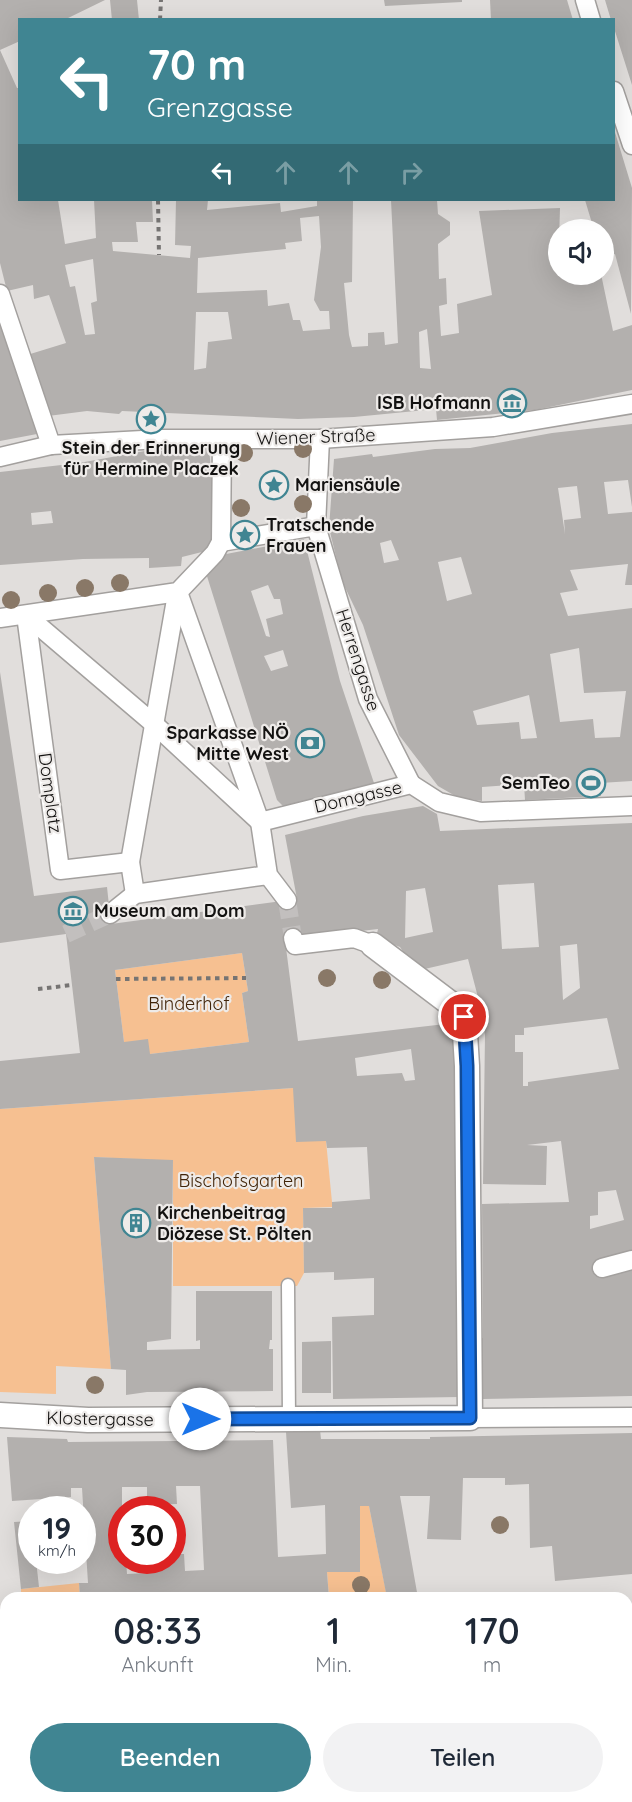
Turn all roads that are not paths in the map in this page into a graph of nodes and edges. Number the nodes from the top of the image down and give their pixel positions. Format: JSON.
{"nodes":[{"id":1,"x":585,"y":0,"type":"edge"},
{"id":2,"x":590,"y":18,"type":"edge"},
{"id":3,"x":615,"y":94,"type":"edge"},
{"id":4,"x":632,"y":145,"type":"edge"},
{"id":5,"x":0,"y":294,"type":"edge"},
{"id":6,"x":632,"y":404,"type":"edge"},
{"id":7,"x":320,"y":439,"type":"junction"},
{"id":8,"x":222,"y":440,"type":"junction"},
{"id":9,"x":51,"y":445,"type":"junction"},
{"id":10,"x":0,"y":457,"type":"edge"},
{"id":11,"x":317,"y":528,"type":"junction"},
{"id":12,"x":220,"y":542,"type":"junction"},
{"id":13,"x":178,"y":592,"type":"junction"},
{"id":14,"x":26,"y":615,"type":"junction"},
{"id":15,"x":0,"y":618,"type":"edge"},
{"id":16,"x":154,"y":724,"type":"junction"},
{"id":17,"x":411,"y":784,"type":"junction"},
{"id":18,"x":632,"y":806,"type":"edge"},
{"id":19,"x":260,"y":822,"type":"junction"},
{"id":20,"x":130,"y":862,"type":"junction"},
{"id":21,"x":268,"y":874,"type":"junction"},
{"id":22,"x":135,"y":894,"type":"junction"},
{"id":23,"x":287,"y":900,"type":"tunnel mouth"},
{"id":24,"x":110,"y":914,"type":"tunnel mouth"},
{"id":25,"x":293,"y":938,"type":"dead end"},
{"id":26,"x":373,"y":945,"type":"joint"},
{"id":27,"x":632,"y":1260,"type":"edge"},
{"id":28,"x":602,"y":1268,"type":"dead end"},
{"id":29,"x":288,"y":1285,"type":"dead end"},
{"id":30,"x":0,"y":1416,"type":"edge"},
{"id":31,"x":632,"y":1417,"type":"edge"},
{"id":32,"x":470,"y":1418,"type":"junction"},
{"id":33,"x":289,"y":1419,"type":"junction"}],
"edges":[{"from":1,"to":2,"type":"street"},
{"from":3,"to":4,"type":"street"},
{"from":5,"to":9,"type":"street"},
{"from":6,"to":7,"type":"street","name":"Wiener Straße"},
{"from":7,"to":8,"type":"street","name":"Wiener Straße"},
{"from":7,"to":11,"type":"street","name":"Herrengasse"},
{"from":8,"to":9,"type":"street","name":"Wiener Straße"},
{"from":8,"to":12,"type":"street"},
{"from":9,"to":10,"type":"street","name":"Wiener Straße"},
{"from":11,"to":12,"type":"street"},
{"from":11,"to":17,"type":"street","name":"Herrengasse"},
{"from":12,"to":13,"type":"street"},
{"from":13,"to":14,"type":"street"},
{"from":13,"to":16,"type":"street"},
{"from":13,"to":19,"type":"street"},
{"from":14,"to":15,"type":"street"},
{"from":14,"to":16,"type":"street"},
{"from":14,"to":20,"type":"street","name":"Domplatz"},
{"from":16,"to":19,"type":"street"},
{"from":16,"to":20,"type":"street"},
{"from":17,"to":18,"type":"street","name":"Domgasse"},
{"from":17,"to":19,"type":"street","name":"Domgasse"},
{"from":19,"to":21,"type":"street"},
{"from":20,"to":22,"type":"street"},
{"from":21,"to":22,"type":"street"},
{"from":21,"to":23,"type":"street"},
{"from":22,"to":24,"type":"street"},
{"from":25,"to":26,"type":"street"},
{"from":26,"to":32,"type":"street"},
{"from":27,"to":28,"type":"street"},
{"from":29,"to":33,"type":"lane"},
{"from":30,"to":33,"type":"street","name":"Klostergasse"},
{"from":31,"to":32,"type":"street","name":"Klostergasse"},
{"from":32,"to":33,"type":"street","name":"Klostergasse"}]}
